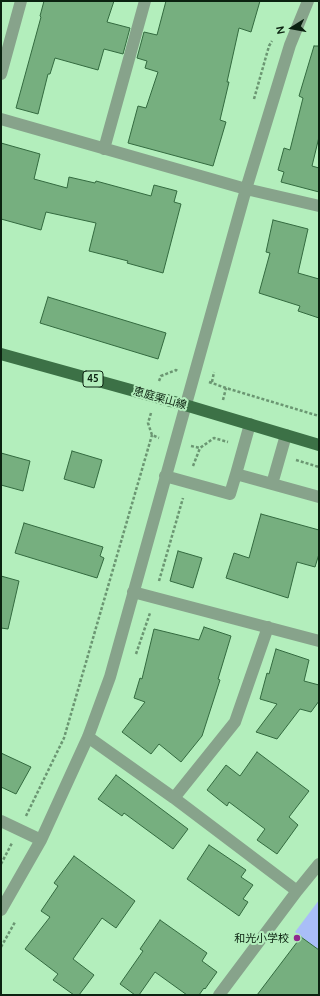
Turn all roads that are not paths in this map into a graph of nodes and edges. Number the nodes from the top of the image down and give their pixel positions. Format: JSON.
{"nodes":[{"id":1,"x":22,"y":1,"type":"edge"},
{"id":2,"x":145,"y":1,"type":"edge"},
{"id":3,"x":308,"y":1,"type":"edge"},
{"id":4,"x":1,"y":74,"type":"edge"},
{"id":5,"x":1,"y":119,"type":"edge"},
{"id":6,"x":104,"y":149,"type":"junction"},
{"id":7,"x":246,"y":189,"type":"junction"},
{"id":8,"x":319,"y":206,"type":"edge"},
{"id":9,"x":1,"y":354,"type":"edge"},
{"id":10,"x":185,"y":405,"type":"junction"},
{"id":11,"x":250,"y":424,"type":"junction"},
{"id":12,"x":286,"y":435,"type":"junction"},
{"id":13,"x":319,"y":445,"type":"edge"},
{"id":14,"x":236,"y":474,"type":"junction"},
{"id":15,"x":165,"y":476,"type":"junction"},
{"id":16,"x":272,"y":484,"type":"junction"},
{"id":17,"x":319,"y":497,"type":"edge"},
{"id":18,"x":133,"y":592,"type":"junction"},
{"id":19,"x":268,"y":627,"type":"junction"},
{"id":20,"x":319,"y":642,"type":"edge"},
{"id":21,"x":88,"y":737,"type":"junction"},
{"id":22,"x":174,"y":798,"type":"junction"},
{"id":23,"x":1,"y":821,"type":"edge"},
{"id":24,"x":41,"y":840,"type":"junction"},
{"id":25,"x":319,"y":864,"type":"edge"},
{"id":26,"x":297,"y":891,"type":"junction"},
{"id":27,"x":1,"y":910,"type":"edge"},
{"id":28,"x":219,"y":995,"type":"edge"}],
"edges":[{"from":1,"to":4,"type":"street"},
{"from":2,"to":6,"type":"street"},
{"from":3,"to":7,"type":"street"},
{"from":5,"to":6,"type":"street"},
{"from":6,"to":7,"type":"street"},
{"from":7,"to":8,"type":"street"},
{"from":7,"to":10,"type":"street"},
{"from":9,"to":10,"type":"main road","name":"恵庭栗山線","number":"45"},
{"from":10,"to":11,"type":"main road","name":"恵庭栗山線","number":"45"},
{"from":10,"to":15,"type":"street"},
{"from":11,"to":12,"type":"main road","name":"恵庭栗山線","number":"45"},
{"from":11,"to":14,"type":"street"},
{"from":12,"to":13,"type":"main road","name":"恵庭栗山線","number":"45"},
{"from":12,"to":16,"type":"street"},
{"from":14,"to":15,"type":"street"},
{"from":14,"to":16,"type":"street"},
{"from":15,"to":18,"type":"street"},
{"from":16,"to":17,"type":"street"},
{"from":18,"to":19,"type":"street"},
{"from":18,"to":21,"type":"street"},
{"from":19,"to":20,"type":"street"},
{"from":19,"to":22,"type":"street"},
{"from":21,"to":22,"type":"street"},
{"from":21,"to":24,"type":"street"},
{"from":22,"to":26,"type":"street"},
{"from":23,"to":24,"type":"street"},
{"from":24,"to":27,"type":"street"},
{"from":25,"to":26,"type":"street"},
{"from":26,"to":28,"type":"street"}]}
